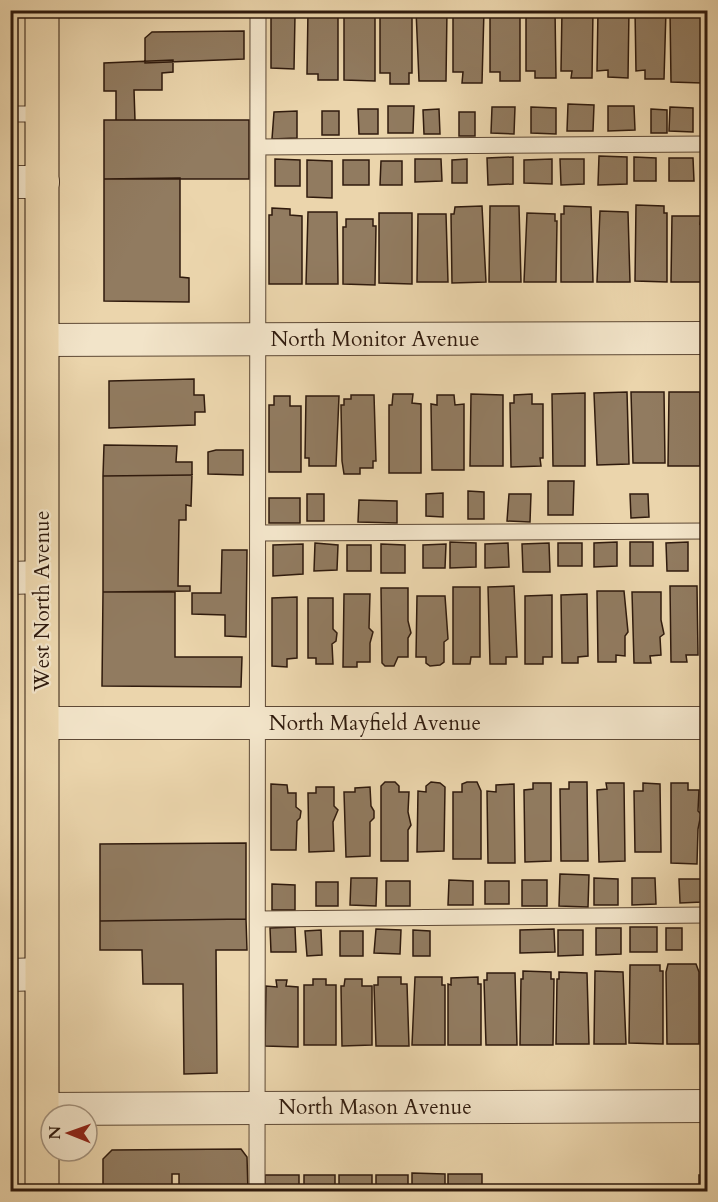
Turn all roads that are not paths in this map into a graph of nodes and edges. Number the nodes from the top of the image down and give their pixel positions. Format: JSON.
{"nodes":[{"id":1,"x":42,"y":10,"type":"edge"},
{"id":2,"x":258,"y":10,"type":"edge"},
{"id":3,"x":10,"y":114,"type":"edge"},
{"id":4,"x":42,"y":114,"type":"junction"},
{"id":5,"x":708,"y":144,"type":"edge"},
{"id":6,"x":258,"y":147,"type":"junction"},
{"id":7,"x":10,"y":182,"type":"edge"},
{"id":8,"x":43,"y":182,"type":"junction"},
{"id":9,"x":708,"y":338,"type":"edge"},
{"id":10,"x":258,"y":339,"type":"junction"},
{"id":11,"x":42,"y":340,"type":"junction"},
{"id":12,"x":708,"y":531,"type":"edge"},
{"id":13,"x":258,"y":533,"type":"junction"},
{"id":14,"x":42,"y":577,"type":"junction"},
{"id":15,"x":10,"y":578,"type":"edge"},
{"id":16,"x":42,"y":723,"type":"junction"},
{"id":17,"x":258,"y":723,"type":"junction"},
{"id":18,"x":708,"y":723,"type":"edge"},
{"id":19,"x":708,"y":915,"type":"edge"},
{"id":20,"x":258,"y":919,"type":"junction"},
{"id":21,"x":26,"y":974,"type":"edge"},
{"id":22,"x":41,"y":1103,"type":"edge"},
{"id":23,"x":708,"y":1106,"type":"edge"},
{"id":24,"x":258,"y":1108,"type":"junction"},
{"id":25,"x":99,"y":1109,"type":"edge"},
{"id":26,"x":42,"y":1163,"type":"edge"},
{"id":27,"x":42,"y":1191,"type":"edge"},
{"id":28,"x":257,"y":1191,"type":"edge"}],
"edges":[{"from":1,"to":4,"type":"main road","name":"West North Avenue"},
{"from":2,"to":6,"type":"lane"},
{"from":3,"to":4,"type":"lane"},
{"from":4,"to":8,"type":"main road","name":"West North Avenue"},
{"from":5,"to":6,"type":"lane"},
{"from":6,"to":10,"type":"lane"},
{"from":7,"to":8,"type":"street"},
{"from":8,"to":11,"type":"main road","name":"West North Avenue"},
{"from":9,"to":10,"type":"street","name":"North Monitor Avenue"},
{"from":10,"to":11,"type":"street","name":"North Monitor Avenue"},
{"from":10,"to":13,"type":"lane"},
{"from":11,"to":14,"type":"main road","name":"West North Avenue"},
{"from":12,"to":13,"type":"lane"},
{"from":13,"to":17,"type":"lane"},
{"from":14,"to":15,"type":"street"},
{"from":14,"to":16,"type":"main road","name":"West North Avenue"},
{"from":16,"to":17,"type":"street","name":"North Mayfield Avenue"},
{"from":16,"to":21,"type":"main road","name":"West North Avenue"},
{"from":17,"to":18,"type":"street","name":"North Mayfield Avenue"},
{"from":17,"to":20,"type":"lane"},
{"from":19,"to":20,"type":"lane"},
{"from":20,"to":24,"type":"lane"},
{"from":21,"to":22,"type":"main road","name":"West North Avenue"},
{"from":23,"to":24,"type":"street","name":"North Mason Avenue"},
{"from":24,"to":25,"type":"street","name":"North Mason Avenue"},
{"from":24,"to":28,"type":"lane"},
{"from":26,"to":27,"type":"main road","name":"West North Avenue"}]}
